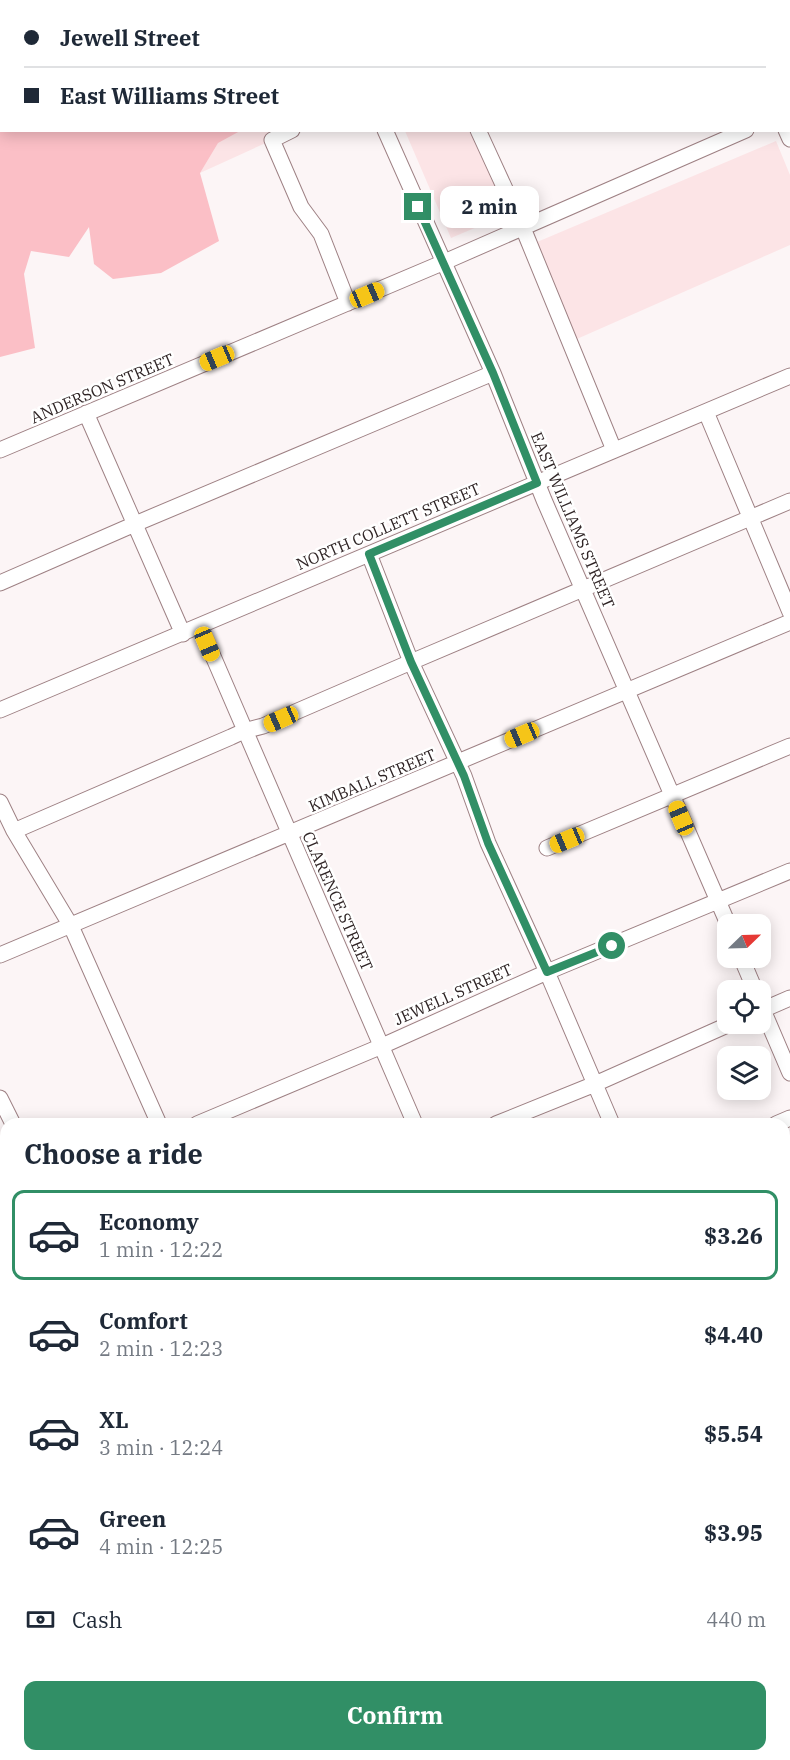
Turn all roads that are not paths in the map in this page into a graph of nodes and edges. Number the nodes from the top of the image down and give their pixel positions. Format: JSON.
{"nodes":[{"id":1,"x":288,"y":132,"type":"edge"},
{"id":2,"x":386,"y":132,"type":"edge"},
{"id":3,"x":479,"y":132,"type":"edge"},
{"id":4,"x":741,"y":132,"type":"edge"},
{"id":5,"x":523,"y":228,"type":"junction"},
{"id":6,"x":442,"y":263,"type":"junction"},
{"id":7,"x":348,"y":303,"type":"junction"},
{"id":8,"x":493,"y":373,"type":"junction"},
{"id":9,"x":790,"y":376,"type":"edge"},
{"id":10,"x":706,"y":412,"type":"junction"},
{"id":11,"x":86,"y":413,"type":"junction"},
{"id":12,"x":0,"y":450,"type":"edge"},
{"id":13,"x":614,"y":450,"type":"junction"},
{"id":14,"x":537,"y":483,"type":"junction"},
{"id":15,"x":790,"y":501,"type":"edge"},
{"id":16,"x":751,"y":517,"type":"junction"},
{"id":17,"x":135,"y":524,"type":"junction"},
{"id":18,"x":369,"y":554,"type":"junction"},
{"id":19,"x":0,"y":583,"type":"edge"},
{"id":20,"x":582,"y":590,"type":"junction"},
{"id":21,"x":790,"y":612,"type":"edge"},
{"id":22,"x":790,"y":622,"type":"edge"},
{"id":23,"x":200,"y":626,"type":"junction"},
{"id":24,"x":183,"y":634,"type":"junction"},
{"id":25,"x":411,"y":662,"type":"junction"},
{"id":26,"x":626,"y":692,"type":"junction"},
{"id":27,"x":0,"y":710,"type":"edge"},
{"id":28,"x":244,"y":731,"type":"junction"},
{"id":29,"x":790,"y":746,"type":"edge"},
{"id":30,"x":458,"y":762,"type":"junction"},
{"id":31,"x":671,"y":796,"type":"junction"},
{"id":32,"x":0,"y":802,"type":"edge"},
{"id":33,"x":14,"y":831,"type":"junction"},
{"id":34,"x":290,"y":834,"type":"junction"},
{"id":35,"x":547,"y":848,"type":"dead end"},
{"id":36,"x":790,"y":871,"type":"edge"},
{"id":37,"x":718,"y":902,"type":"junction"},
{"id":38,"x":723,"y":914,"type":"edge"},
{"id":39,"x":72,"y":926,"type":"junction"},
{"id":40,"x":0,"y":955,"type":"edge"},
{"id":41,"x":547,"y":972,"type":"junction"},
{"id":42,"x":790,"y":998,"type":"edge"},
{"id":43,"x":771,"y":1005,"type":"edge"},
{"id":44,"x":717,"y":1030,"type":"edge"},
{"id":45,"x":771,"y":1030,"type":"edge"},
{"id":46,"x":381,"y":1046,"type":"junction"},
{"id":47,"x":790,"y":1073,"type":"edge"},
{"id":48,"x":595,"y":1084,"type":"junction"},
{"id":49,"x":0,"y":1098,"type":"edge"},
{"id":50,"x":10,"y":1118,"type":"edge"},
{"id":51,"x":156,"y":1118,"type":"edge"},
{"id":52,"x":210,"y":1118,"type":"edge"},
{"id":53,"x":412,"y":1118,"type":"edge"},
{"id":54,"x":511,"y":1118,"type":"edge"},
{"id":55,"x":609,"y":1118,"type":"edge"}],
"edges":[{"from":1,"to":7,"type":"street"},
{"from":2,"to":6,"type":"street","name":"EAST WILLIAMS STREET"},
{"from":3,"to":5,"type":"street"},
{"from":4,"to":5,"type":"street","name":"ANDERSON STREET"},
{"from":5,"to":6,"type":"street","name":"ANDERSON STREET"},
{"from":5,"to":13,"type":"street"},
{"from":6,"to":7,"type":"street","name":"ANDERSON STREET"},
{"from":6,"to":8,"type":"street","name":"EAST WILLIAMS STREET"},
{"from":7,"to":11,"type":"street","name":"ANDERSON STREET"},
{"from":8,"to":14,"type":"street","name":"EAST WILLIAMS STREET"},
{"from":8,"to":17,"type":"street"},
{"from":9,"to":10,"type":"street","name":"NORTH COLLETT STREET"},
{"from":10,"to":13,"type":"street","name":"NORTH COLLETT STREET"},
{"from":10,"to":16,"type":"street"},
{"from":11,"to":12,"type":"street","name":"ANDERSON STREET"},
{"from":11,"to":17,"type":"street"},
{"from":13,"to":14,"type":"street","name":"NORTH COLLETT STREET"},
{"from":14,"to":18,"type":"street","name":"NORTH COLLETT STREET"},
{"from":14,"to":20,"type":"street","name":"EAST WILLIAMS STREET"},
{"from":15,"to":16,"type":"street"},
{"from":16,"to":20,"type":"street"},
{"from":16,"to":21,"type":"street"},
{"from":17,"to":19,"type":"street"},
{"from":17,"to":24,"type":"street"},
{"from":18,"to":23,"type":"street","name":"NORTH COLLETT STREET"},
{"from":18,"to":25,"type":"street"},
{"from":20,"to":25,"type":"street"},
{"from":20,"to":26,"type":"street","name":"EAST WILLIAMS STREET"},
{"from":22,"to":26,"type":"street","name":"KIMBALL STREET"},
{"from":23,"to":24,"type":"street","name":"NORTH COLLETT STREET"},
{"from":23,"to":28,"type":"street","name":"CLARENCE STREET"},
{"from":24,"to":27,"type":"street","name":"NORTH COLLETT STREET"},
{"from":25,"to":28,"type":"street"},
{"from":25,"to":30,"type":"street"},
{"from":26,"to":30,"type":"street","name":"KIMBALL STREET"},
{"from":26,"to":31,"type":"street","name":"EAST WILLIAMS STREET"},
{"from":28,"to":33,"type":"street"},
{"from":28,"to":34,"type":"street","name":"CLARENCE STREET"},
{"from":29,"to":31,"type":"street"},
{"from":30,"to":34,"type":"street","name":"KIMBALL STREET"},
{"from":30,"to":41,"type":"street"},
{"from":31,"to":35,"type":"street"},
{"from":31,"to":37,"type":"street","name":"EAST WILLIAMS STREET"},
{"from":32,"to":33,"type":"street"},
{"from":33,"to":39,"type":"street"},
{"from":34,"to":39,"type":"street","name":"KIMBALL STREET"},
{"from":34,"to":46,"type":"street","name":"CLARENCE STREET"},
{"from":36,"to":37,"type":"street","name":"JEWELL STREET"},
{"from":37,"to":38,"type":"street","name":"EAST WILLIAMS STREET"},
{"from":37,"to":41,"type":"street","name":"JEWELL STREET"},
{"from":39,"to":40,"type":"street","name":"KIMBALL STREET"},
{"from":39,"to":51,"type":"street"},
{"from":41,"to":46,"type":"street","name":"JEWELL STREET"},
{"from":41,"to":48,"type":"street"},
{"from":42,"to":43,"type":"street"},
{"from":44,"to":48,"type":"street"},
{"from":45,"to":47,"type":"street"},
{"from":46,"to":52,"type":"street","name":"JEWELL STREET"},
{"from":46,"to":53,"type":"street","name":"CLARENCE STREET"},
{"from":48,"to":54,"type":"street"},
{"from":48,"to":55,"type":"street"},
{"from":49,"to":50,"type":"street"}]}
